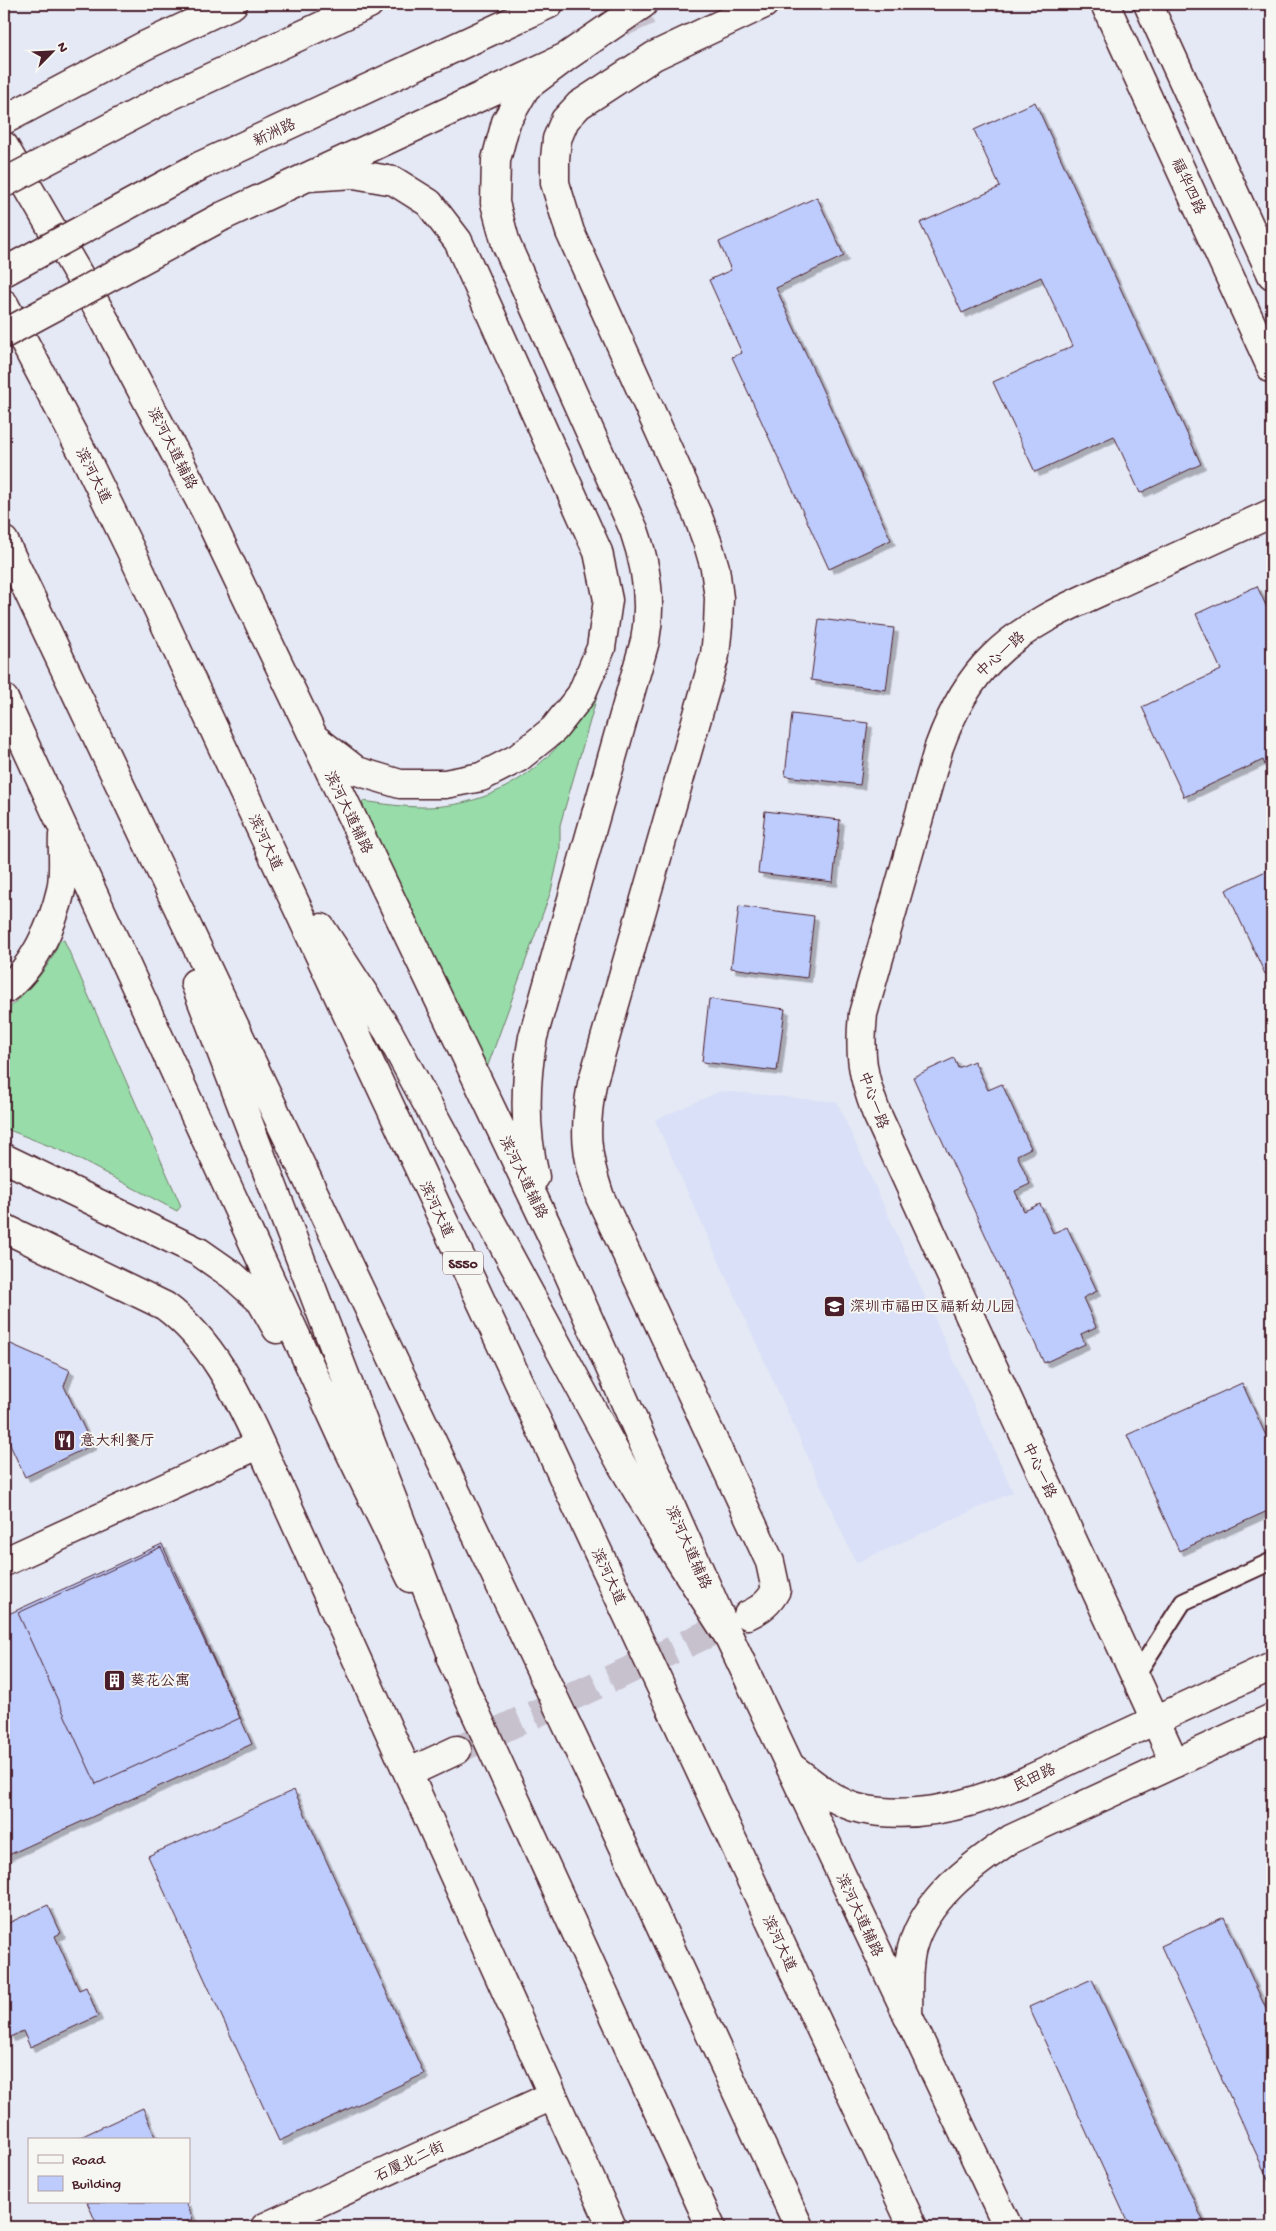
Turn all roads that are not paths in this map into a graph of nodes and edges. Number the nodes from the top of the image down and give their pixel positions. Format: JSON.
{"nodes":[{"id":1,"x":190,"y":4,"type":"edge"},
{"id":2,"x":232,"y":4,"type":"edge"},
{"id":3,"x":369,"y":4,"type":"edge"},
{"id":4,"x":549,"y":4,"type":"edge"},
{"id":5,"x":643,"y":4,"type":"edge"},
{"id":6,"x":764,"y":4,"type":"edge"},
{"id":7,"x":1105,"y":4,"type":"edge"},
{"id":8,"x":1148,"y":4,"type":"edge"},
{"id":9,"x":144,"y":46,"type":"junction"},
{"id":10,"x":566,"y":57,"type":"junction"},
{"id":11,"x":4,"y":120,"type":"edge"},
{"id":12,"x":4,"y":146,"type":"edge"},
{"id":13,"x":308,"y":177,"type":"junction"},
{"id":14,"x":4,"y":183,"type":"edge"},
{"id":15,"x":4,"y":272,"type":"edge"},
{"id":16,"x":1272,"y":275,"type":"edge"},
{"id":17,"x":4,"y":304,"type":"edge"},
{"id":18,"x":4,"y":334,"type":"edge"},
{"id":19,"x":1272,"y":369,"type":"edge"},
{"id":20,"x":1272,"y":513,"type":"edge"},
{"id":21,"x":4,"y":541,"type":"edge"},
{"id":22,"x":4,"y":699,"type":"edge"},
{"id":23,"x":314,"y":737,"type":"junction"},
{"id":24,"x":120,"y":788,"type":"junction"},
{"id":25,"x":258,"y":825,"type":"junction"},
{"id":26,"x":63,"y":829,"type":"junction"},
{"id":27,"x":4,"y":990,"type":"edge"},
{"id":28,"x":4,"y":1158,"type":"edge"},
{"id":29,"x":4,"y":1228,"type":"edge"},
{"id":30,"x":551,"y":1234,"type":"junction"},
{"id":31,"x":342,"y":1436,"type":"junction"},
{"id":32,"x":260,"y":1444,"type":"junction"},
{"id":33,"x":1272,"y":1561,"type":"edge"},
{"id":34,"x":4,"y":1562,"type":"edge"},
{"id":35,"x":748,"y":1616,"type":"tunnel mouth"},
{"id":36,"x":729,"y":1637,"type":"junction"},
{"id":37,"x":1272,"y":1666,"type":"edge"},
{"id":38,"x":1135,"y":1678,"type":"junction"},
{"id":39,"x":462,"y":1681,"type":"junction"},
{"id":40,"x":1272,"y":1718,"type":"edge"},
{"id":41,"x":1155,"y":1720,"type":"junction"},
{"id":42,"x":457,"y":1750,"type":"tunnel mouth"},
{"id":43,"x":1175,"y":1763,"type":"junction"},
{"id":44,"x":790,"y":1766,"type":"junction"},
{"id":45,"x":408,"y":1773,"type":"junction"},
{"id":46,"x":908,"y":2017,"type":"junction"},
{"id":47,"x":552,"y":2096,"type":"junction"},
{"id":48,"x":265,"y":2227,"type":"edge"},
{"id":49,"x":612,"y":2227,"type":"edge"},
{"id":50,"x":711,"y":2227,"type":"edge"},
{"id":51,"x":799,"y":2227,"type":"edge"},
{"id":52,"x":913,"y":2227,"type":"edge"},
{"id":53,"x":1008,"y":2227,"type":"edge"}],
"edges":[{"from":1,"to":9,"type":"main road"},
{"from":2,"to":9,"type":"main road"},
{"from":3,"to":14,"type":"main road","bridge":true},
{"from":4,"to":15,"type":"main road","name":"新洲路","bridge":true},
{"from":5,"to":10,"type":"main road"},
{"from":6,"to":35,"type":"main road"},
{"from":7,"to":19,"type":"main road","name":"福华四路"},
{"from":8,"to":16,"type":"main road"},
{"from":9,"to":11,"type":"main road"},
{"from":10,"to":13,"type":"main road"},
{"from":10,"to":30,"type":"main road"},
{"from":12,"to":23,"type":"main road","name":"滨河大道辅路"},
{"from":13,"to":18,"type":"main road","bridge":true},
{"from":13,"to":23,"type":"main road"},
{"from":17,"to":25,"type":"main road","name":"滨河大道","number":"S550"},
{"from":20,"to":38,"type":"main road","name":"中心一路"},
{"from":21,"to":24,"type":"main road"},
{"from":22,"to":26,"type":"main road"},
{"from":23,"to":30,"type":"main road","name":"滨河大道辅路"},
{"from":24,"to":39,"type":"main road"},
{"from":24,"to":51,"type":"main road"},
{"from":25,"to":36,"type":"main road"},
{"from":25,"to":52,"type":"main road","name":"滨河大道","number":"S550"},
{"from":26,"to":27,"type":"main road"},
{"from":26,"to":31,"type":"main road"},
{"from":28,"to":31,"type":"main road"},
{"from":29,"to":32,"type":"main road"},
{"from":30,"to":36,"type":"main road","name":"滨河大道辅路"},
{"from":31,"to":39,"type":"main road"},
{"from":32,"to":34,"type":"main road"},
{"from":32,"to":45,"type":"main road"},
{"from":33,"to":38,"type":"lane"},
{"from":36,"to":44,"type":"main road","name":"滨河大道辅路"},
{"from":37,"to":41,"type":"main road","name":"民田路"},
{"from":38,"to":41,"type":"main road","name":"中心一路"},
{"from":39,"to":50,"type":"main road"},
{"from":40,"to":43,"type":"main road"},
{"from":41,"to":43,"type":"main road","name":"中心一路"},
{"from":41,"to":44,"type":"main road","name":"民田路"},
{"from":42,"to":45,"type":"main road"},
{"from":43,"to":46,"type":"main road"},
{"from":44,"to":46,"type":"main road","name":"滨河大道辅路"},
{"from":45,"to":47,"type":"main road"},
{"from":46,"to":53,"type":"main road","name":"滨河大道辅路"},
{"from":47,"to":48,"type":"main road","name":"石厦北二街"},
{"from":47,"to":49,"type":"main road"}]}
